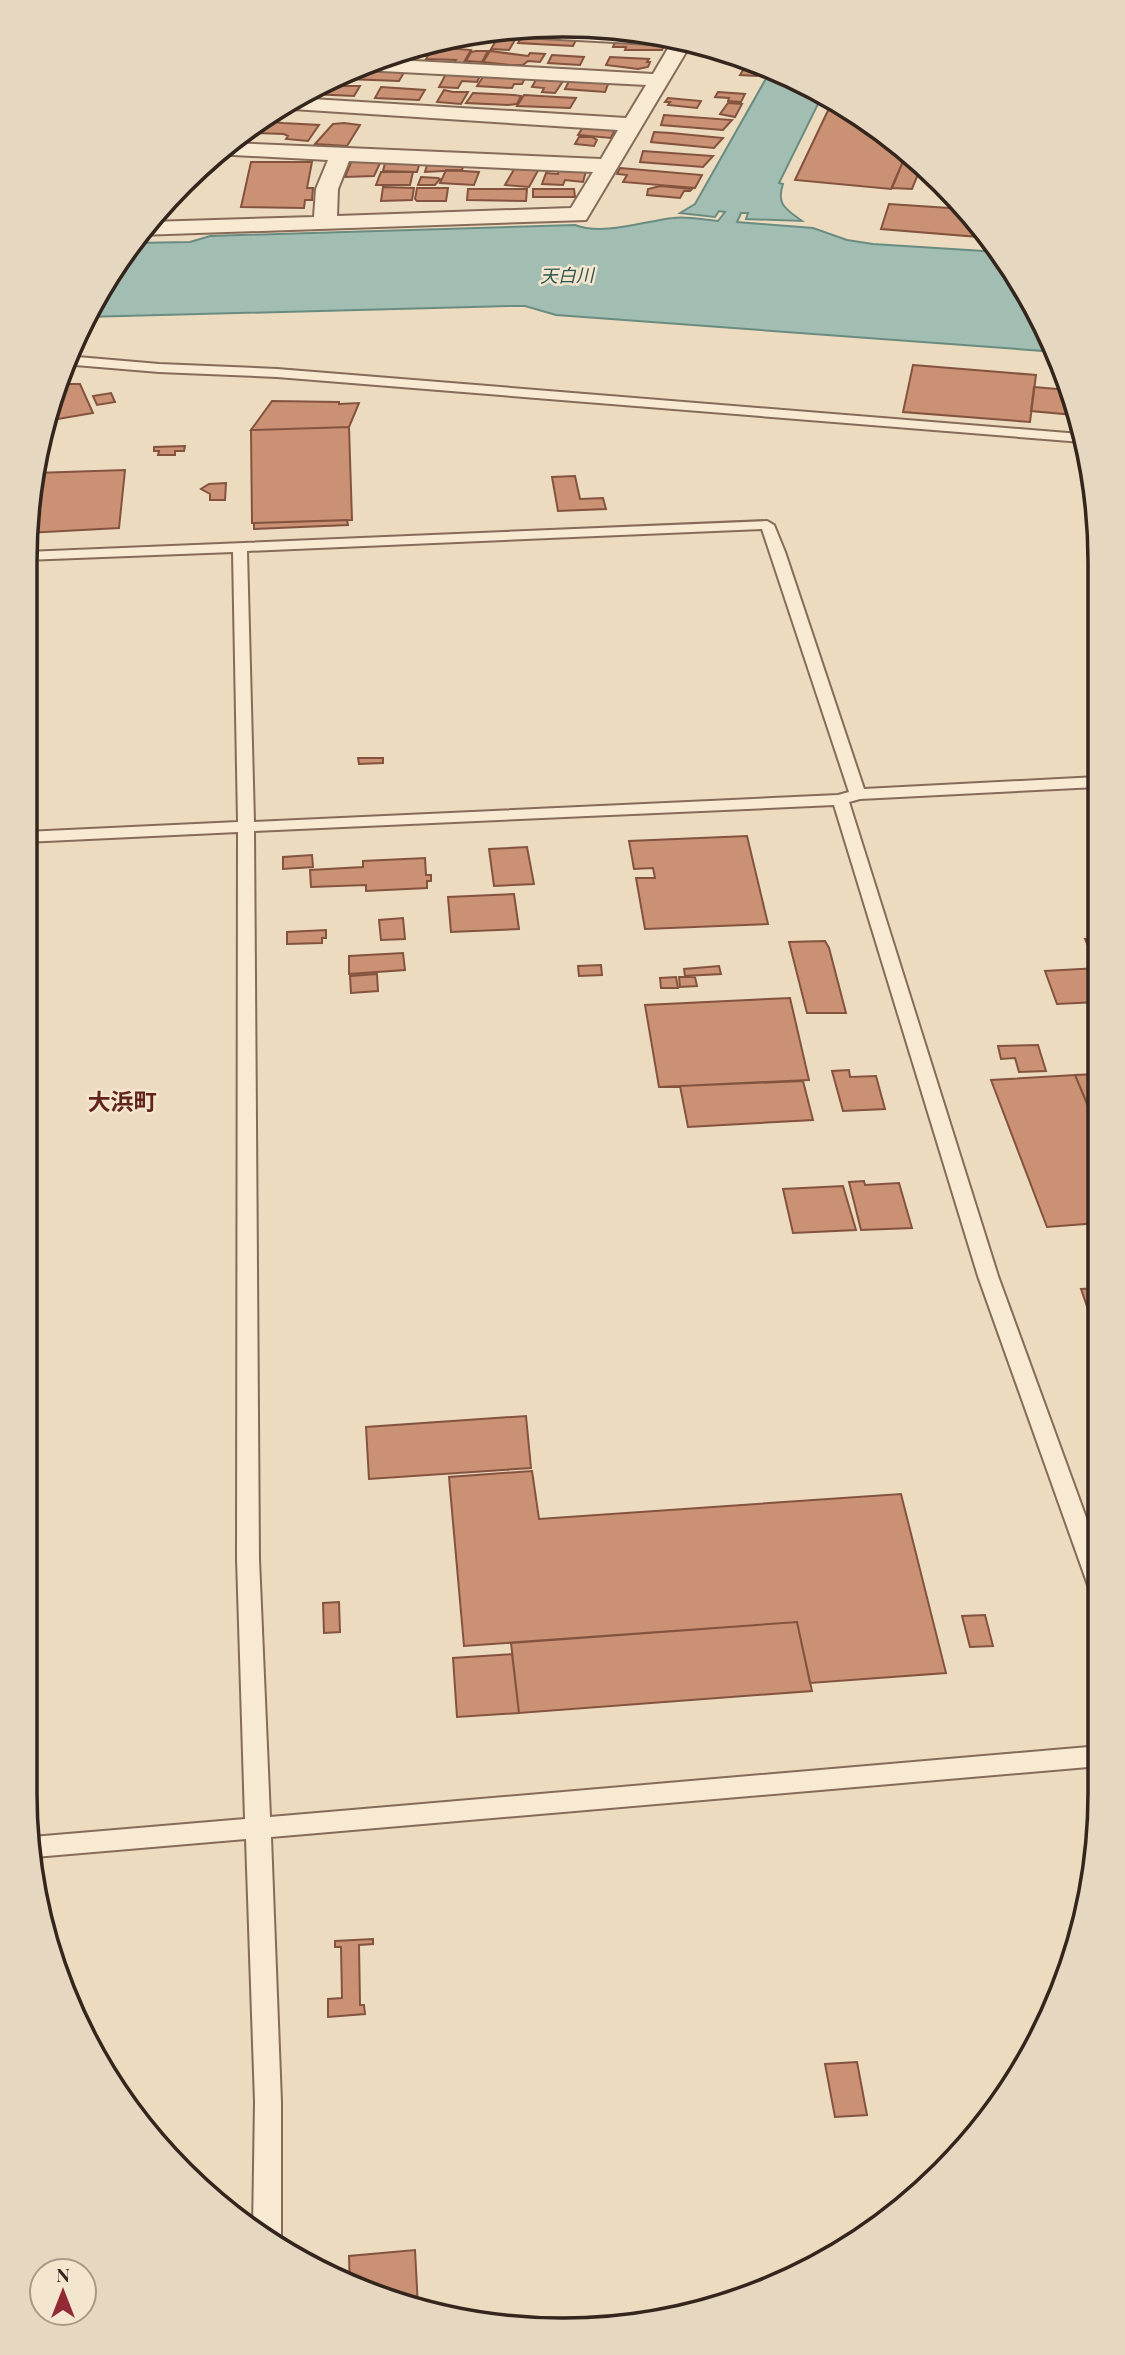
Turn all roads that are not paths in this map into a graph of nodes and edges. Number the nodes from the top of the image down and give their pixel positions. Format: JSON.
{"nodes":[{"id":1,"x":677,"y":50,"type":"edge"},
{"id":2,"x":392,"y":66,"type":"edge"},
{"id":3,"x":660,"y":80,"type":"junction"},
{"id":4,"x":304,"y":105,"type":"edge"},
{"id":5,"x":632,"y":124,"type":"junction"},
{"id":6,"x":242,"y":145,"type":"edge"},
{"id":7,"x":341,"y":154,"type":"junction"},
{"id":8,"x":608,"y":166,"type":"junction"},
{"id":9,"x":325,"y":223,"type":"junction"},
{"id":10,"x":156,"y":229,"type":"edge"},
{"id":11,"x":77,"y":361,"type":"edge"},
{"id":12,"x":1073,"y":437,"type":"edge"},
{"id":13,"x":240,"y":547,"type":"junction"},
{"id":14,"x":37,"y":555,"type":"edge"},
{"id":15,"x":1088,"y":783,"type":"edge"},
{"id":16,"x":849,"y":797,"type":"junction"},
{"id":17,"x":246,"y":827,"type":"junction"},
{"id":18,"x":37,"y":836,"type":"edge"},
{"id":19,"x":1088,"y":1555,"type":"edge"},
{"id":20,"x":1088,"y":1757,"type":"edge"},
{"id":21,"x":258,"y":1827,"type":"junction"},
{"id":22,"x":40,"y":1846,"type":"edge"},
{"id":23,"x":267,"y":2228,"type":"edge"}],
"edges":[{"from":1,"to":3,"type":"street"},
{"from":2,"to":3,"type":"street"},
{"from":3,"to":5,"type":"street"},
{"from":4,"to":5,"type":"street"},
{"from":5,"to":8,"type":"street"},
{"from":6,"to":7,"type":"street"},
{"from":7,"to":8,"type":"street"},
{"from":7,"to":9,"type":"street"},
{"from":8,"to":9,"type":"street"},
{"from":9,"to":10,"type":"street"},
{"from":11,"to":12,"type":"lane"},
{"from":13,"to":14,"type":"lane"},
{"from":13,"to":16,"type":"lane"},
{"from":13,"to":17,"type":"lane"},
{"from":15,"to":16,"type":"lane"},
{"from":16,"to":17,"type":"lane"},
{"from":16,"to":19,"type":"lane"},
{"from":17,"to":18,"type":"lane"},
{"from":17,"to":21,"type":"lane"},
{"from":20,"to":21,"type":"lane"},
{"from":21,"to":22,"type":"lane"},
{"from":21,"to":23,"type":"lane"}]}
